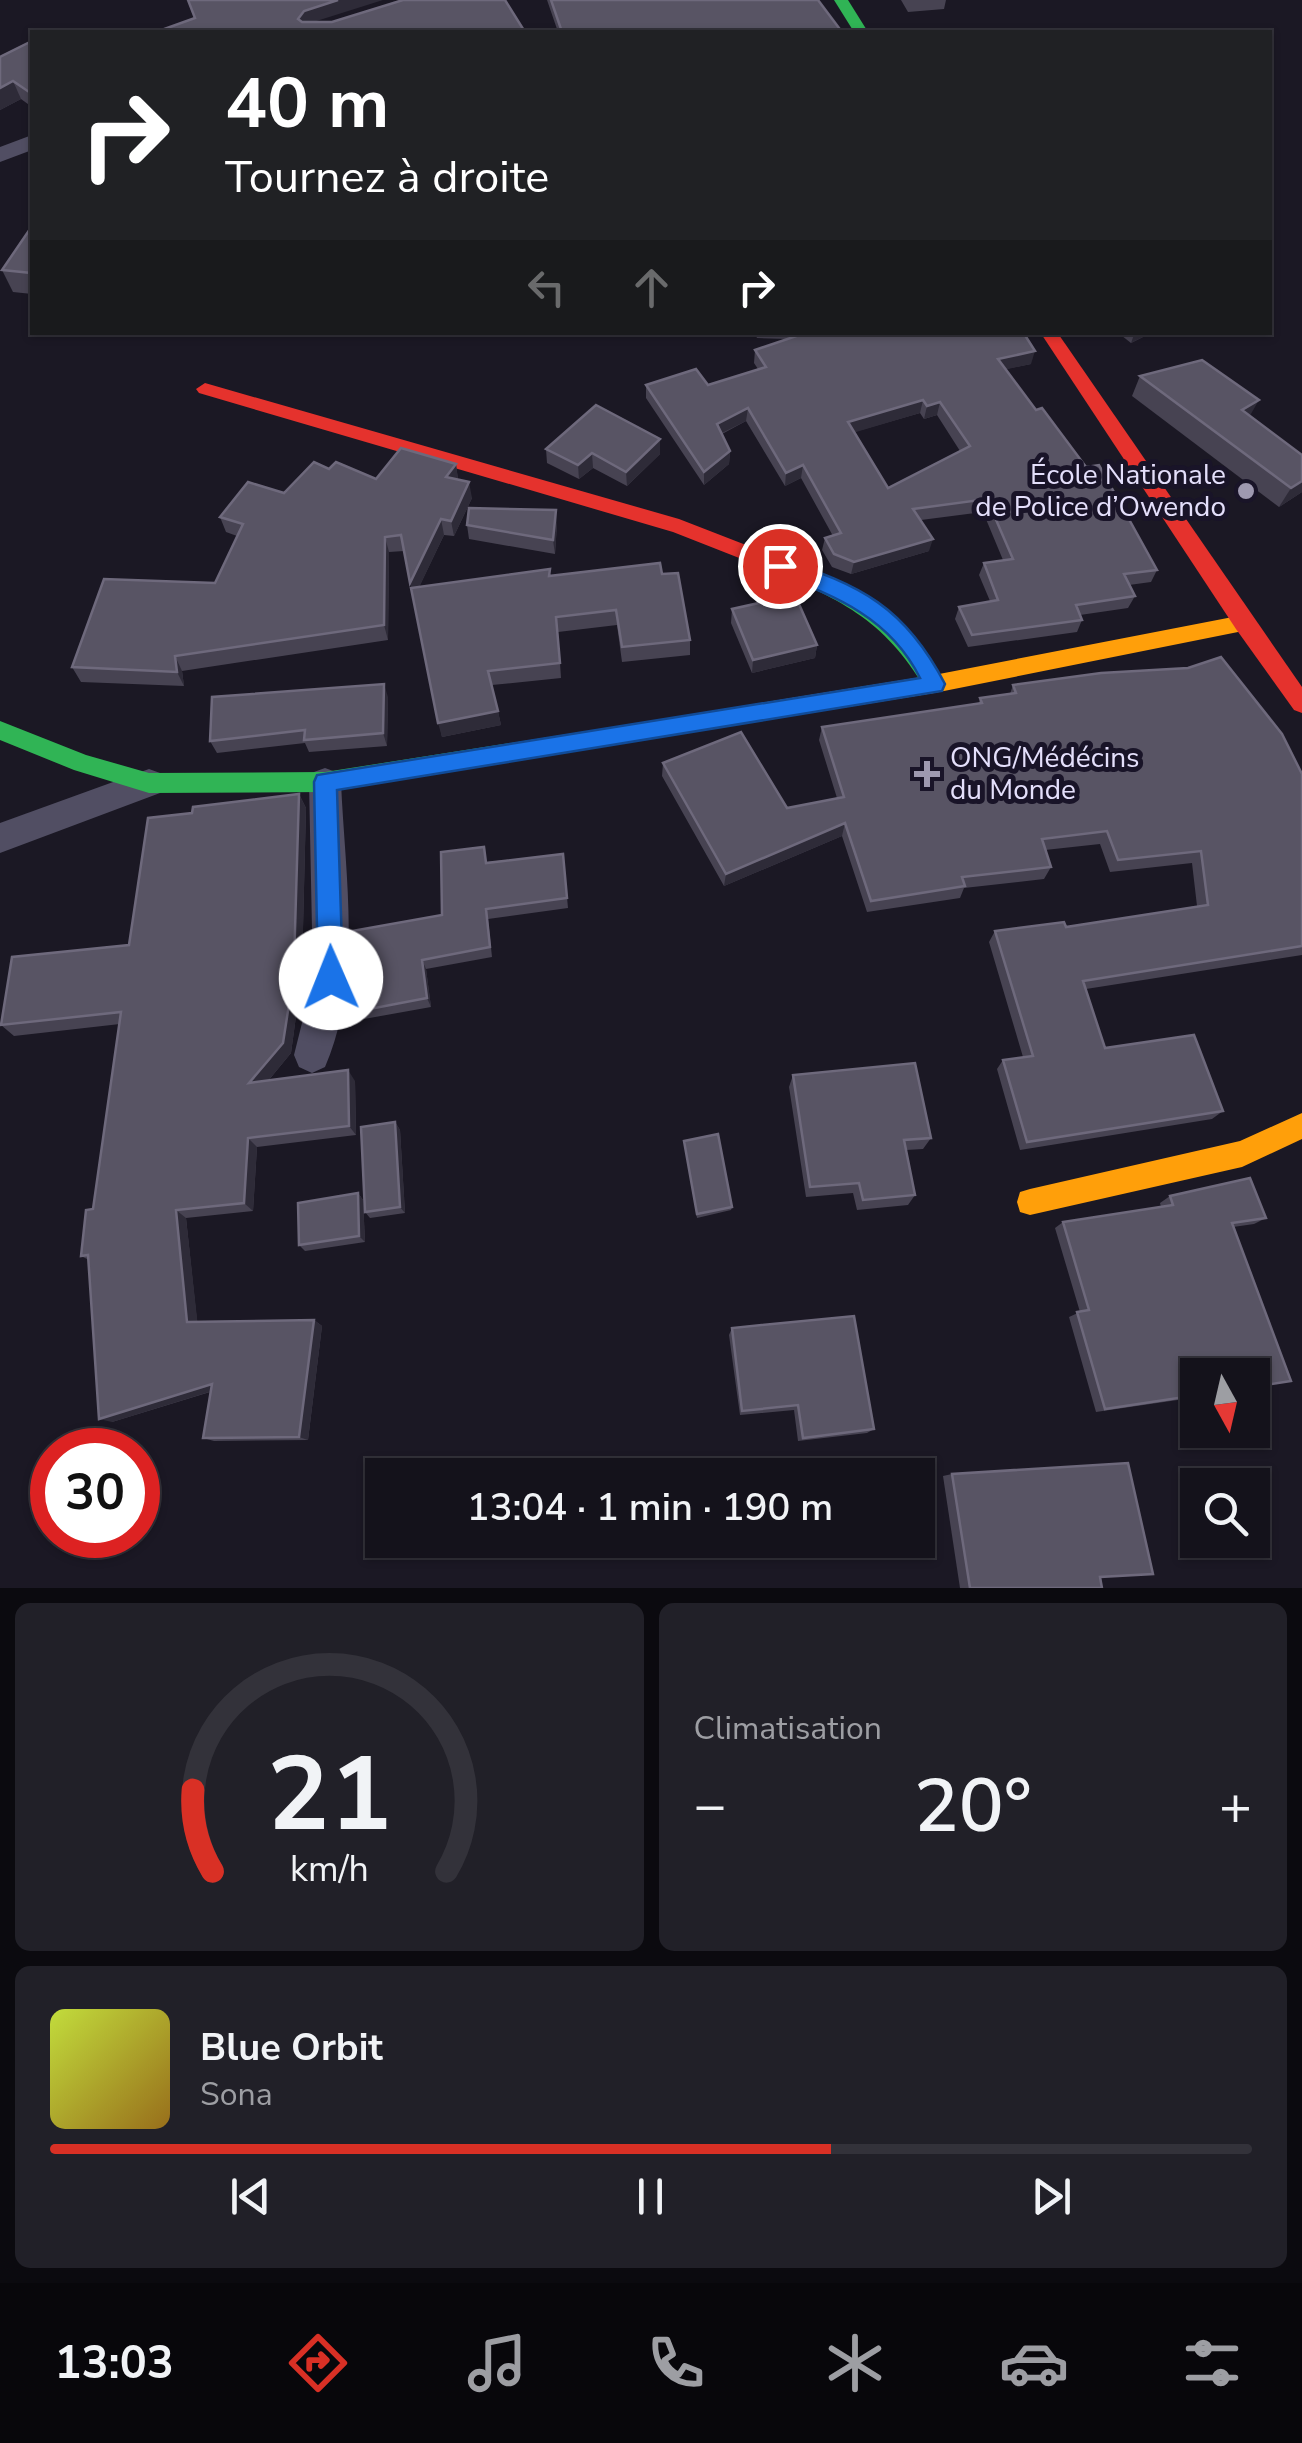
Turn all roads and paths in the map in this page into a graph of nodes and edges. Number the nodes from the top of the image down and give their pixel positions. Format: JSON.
{"nodes":[{"id":1,"x":841,"y":0,"type":"edge"},
{"id":2,"x":859,"y":30,"type":"edge"},
{"id":3,"x":30,"y":143,"type":"edge"},
{"id":4,"x":0,"y":156,"type":"edge"},
{"id":5,"x":1050,"y":335,"type":"edge"},
{"id":6,"x":205,"y":389,"type":"dead end"},
{"id":7,"x":1243,"y":623,"type":"junction"},
{"id":8,"x":934,"y":684,"type":"junction"},
{"id":9,"x":1302,"y":704,"type":"edge"},
{"id":10,"x":0,"y":730,"type":"edge"},
{"id":11,"x":325,"y":782,"type":"junction"},
{"id":12,"x":149,"y":783,"type":"junction"},
{"id":13,"x":0,"y":838,"type":"edge"},
{"id":14,"x":312,"y":1056,"type":"dead end"},
{"id":15,"x":1302,"y":1126,"type":"edge"},
{"id":16,"x":1030,"y":1202,"type":"dead end"}],
"edges":[{"from":1,"to":2,"type":"street"},
{"from":3,"to":4,"type":"street"},
{"from":5,"to":7,"type":"street"},
{"from":6,"to":8,"type":"street"},
{"from":7,"to":8,"type":"street"},
{"from":7,"to":9,"type":"street"},
{"from":8,"to":11,"type":"street"},
{"from":10,"to":12,"type":"street"},
{"from":11,"to":12,"type":"street"},
{"from":11,"to":14,"type":"street"},
{"from":12,"to":13,"type":"street"},
{"from":15,"to":16,"type":"street"}]}
